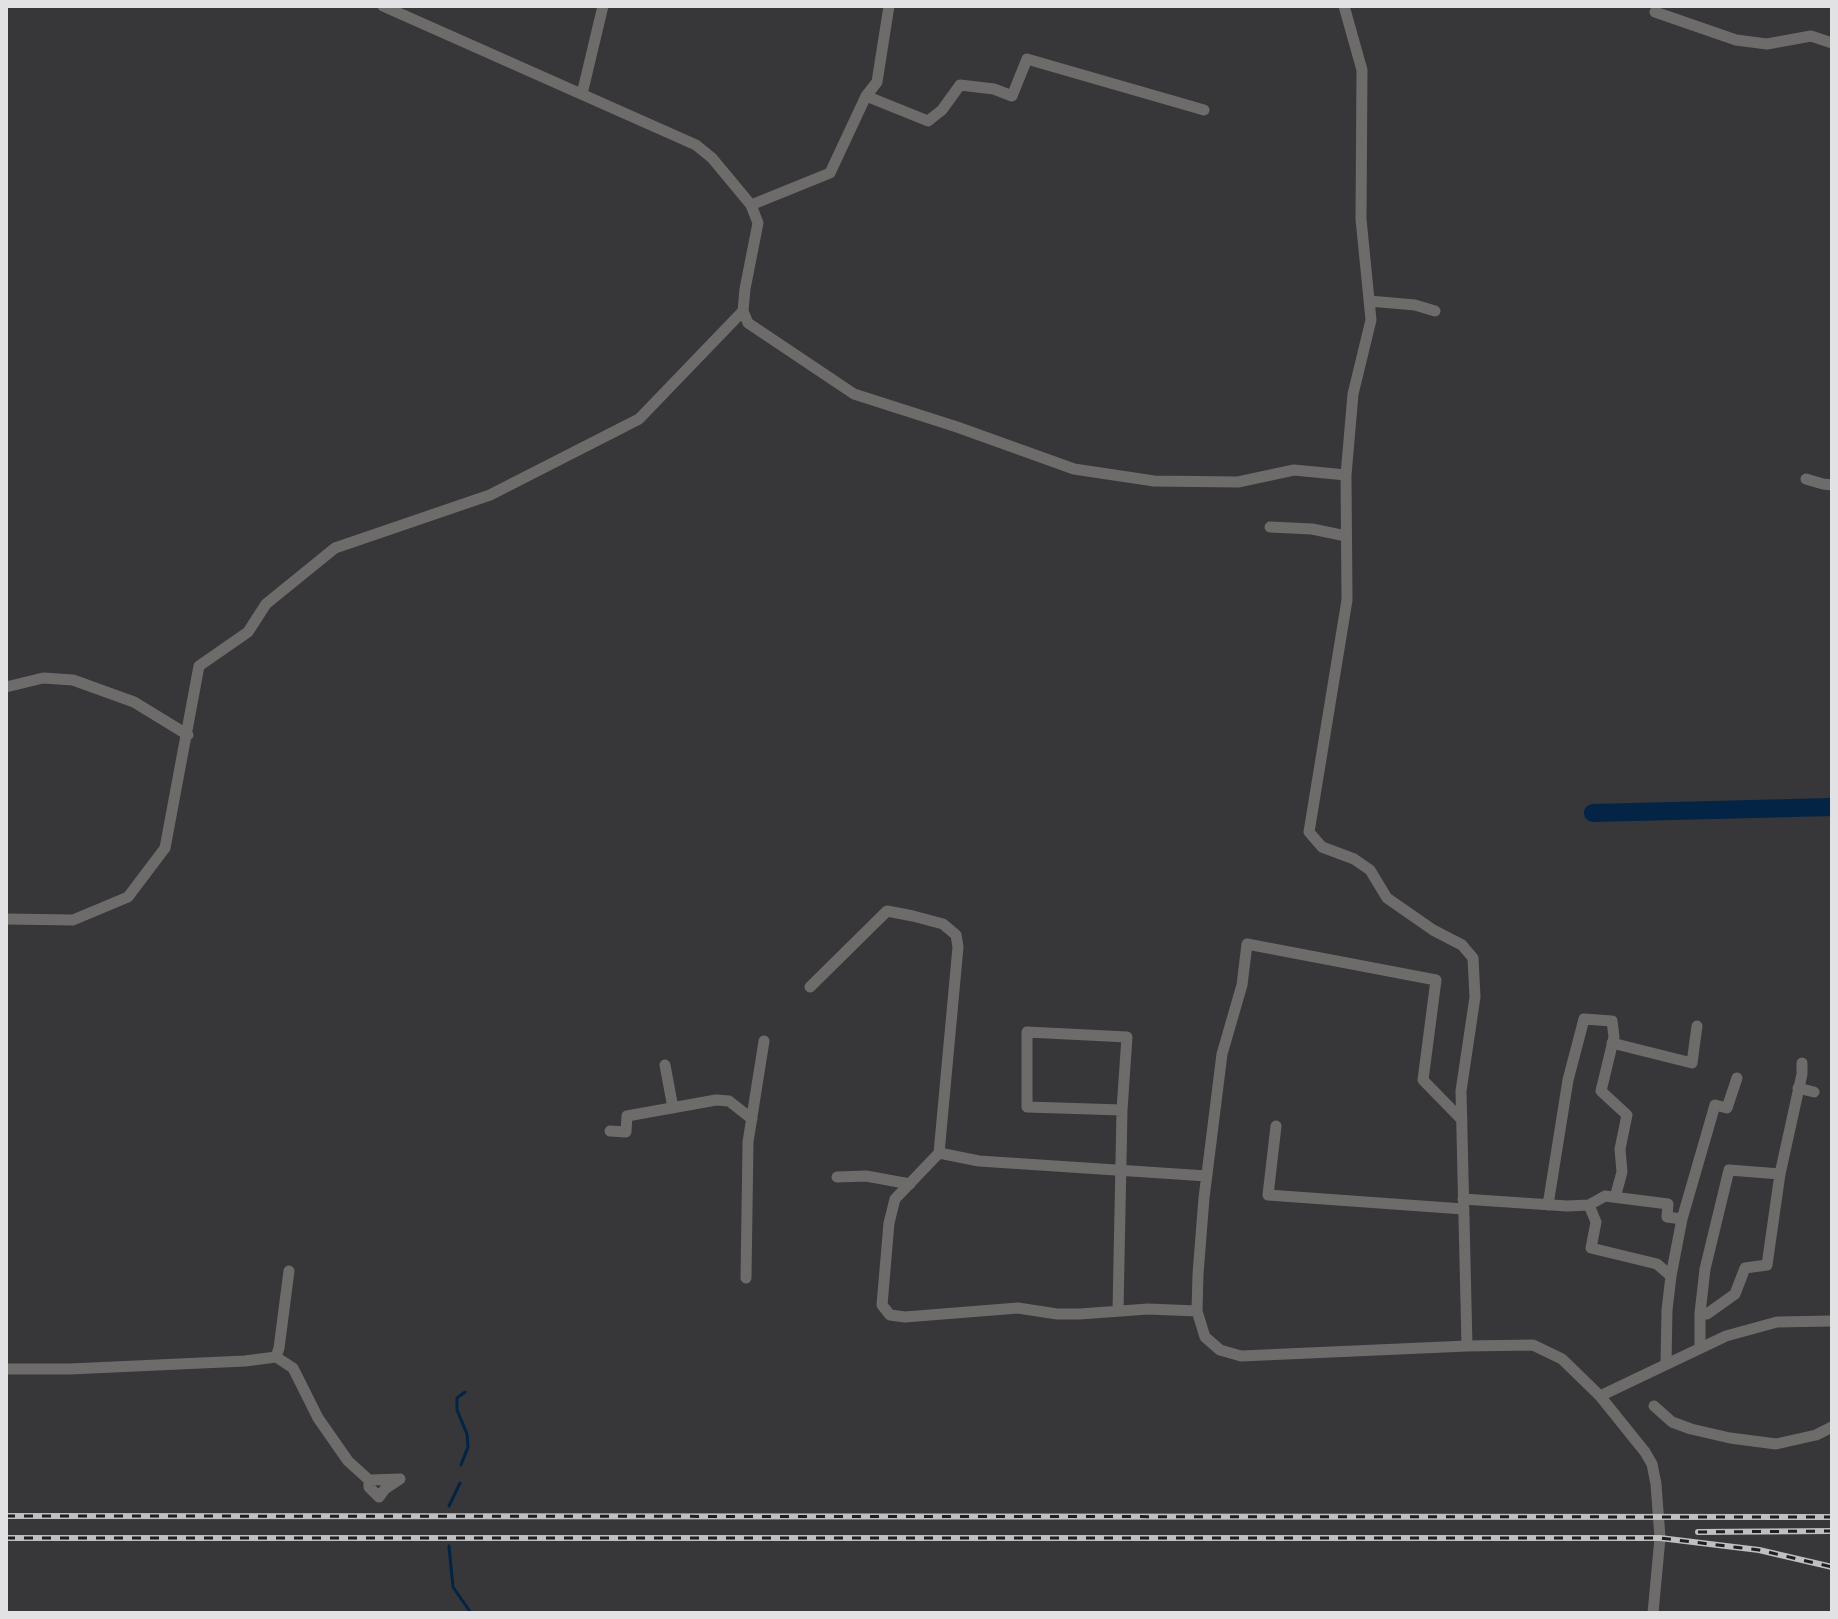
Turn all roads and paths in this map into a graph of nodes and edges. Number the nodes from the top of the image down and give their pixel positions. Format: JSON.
{"nodes":[{"id":1,"x":383,"y":6,"type":"edge"},
{"id":2,"x":603,"y":6,"type":"edge"},
{"id":3,"x":889,"y":6,"type":"edge"},
{"id":4,"x":1344,"y":6,"type":"edge"},
{"id":5,"x":1655,"y":12,"type":"dead end"},
{"id":6,"x":1832,"y":43,"type":"edge"},
{"id":7,"x":582,"y":94,"type":"junction"},
{"id":8,"x":866,"y":96,"type":"junction"},
{"id":9,"x":1204,"y":110,"type":"dead end"},
{"id":10,"x":751,"y":205,"type":"junction"},
{"id":11,"x":1369,"y":301,"type":"junction"},
{"id":12,"x":743,"y":311,"type":"junction"},
{"id":13,"x":1435,"y":311,"type":"dead end"},
{"id":14,"x":1346,"y":475,"type":"junction"},
{"id":15,"x":1806,"y":479,"type":"dead end"},
{"id":16,"x":1832,"y":485,"type":"edge"},
{"id":17,"x":1270,"y":527,"type":"dead end"},
{"id":18,"x":1346,"y":536,"type":"junction"},
{"id":19,"x":6,"y":687,"type":"edge"},
{"id":20,"x":188,"y":735,"type":"junction"},
{"id":21,"x":6,"y":919,"type":"edge"},
{"id":22,"x":810,"y":987,"type":"dead end"},
{"id":23,"x":1697,"y":1026,"type":"dead end"},
{"id":24,"x":764,"y":1041,"type":"dead end"},
{"id":25,"x":1612,"y":1043,"type":"junction"},
{"id":26,"x":1802,"y":1063,"type":"dead end"},
{"id":27,"x":665,"y":1065,"type":"dead end"},
{"id":28,"x":1737,"y":1078,"type":"dead end"},
{"id":29,"x":1798,"y":1088,"type":"junction"},
{"id":30,"x":1814,"y":1092,"type":"dead end"},
{"id":31,"x":673,"y":1108,"type":"junction"},
{"id":32,"x":1122,"y":1110,"type":"junction"},
{"id":33,"x":752,"y":1119,"type":"junction"},
{"id":34,"x":1462,"y":1120,"type":"junction"},
{"id":35,"x":1276,"y":1126,"type":"dead end"},
{"id":36,"x":610,"y":1131,"type":"dead end"},
{"id":37,"x":939,"y":1153,"type":"junction"},
{"id":38,"x":1121,"y":1171,"type":"junction"},
{"id":39,"x":1780,"y":1174,"type":"junction"},
{"id":40,"x":1207,"y":1176,"type":"junction"},
{"id":41,"x":837,"y":1177,"type":"dead end"},
{"id":42,"x":910,"y":1184,"type":"junction"},
{"id":43,"x":1616,"y":1194,"type":"dead end"},
{"id":44,"x":1463,"y":1204,"type":"junction"},
{"id":45,"x":1548,"y":1205,"type":"junction"},
{"id":46,"x":1589,"y":1205,"type":"junction"},
{"id":47,"x":1682,"y":1219,"type":"junction"},
{"id":48,"x":289,"y":1271,"type":"dead end"},
{"id":49,"x":1671,"y":1276,"type":"junction"},
{"id":50,"x":746,"y":1278,"type":"dead end"},
{"id":51,"x":1118,"y":1311,"type":"junction"},
{"id":52,"x":1197,"y":1311,"type":"junction"},
{"id":53,"x":1700,"y":1313,"type":"junction"},
{"id":54,"x":1832,"y":1321,"type":"edge"},
{"id":55,"x":1467,"y":1346,"type":"junction"},
{"id":56,"x":1700,"y":1348,"type":"junction"},
{"id":57,"x":276,"y":1357,"type":"junction"},
{"id":58,"x":1666,"y":1364,"type":"junction"},
{"id":59,"x":6,"y":1369,"type":"edge"},
{"id":60,"x":1600,"y":1396,"type":"junction"},
{"id":61,"x":1654,"y":1406,"type":"dead end"},
{"id":62,"x":1832,"y":1427,"type":"edge"},
{"id":63,"x":369,"y":1480,"type":"dead end"},
{"id":64,"x":1653,"y":1613,"type":"edge"}],
"edges":[{"from":1,"to":7,"type":"street"},
{"from":2,"to":7,"type":"street"},
{"from":3,"to":8,"type":"street"},
{"from":4,"to":11,"type":"street"},
{"from":5,"to":6,"type":"street"},
{"from":7,"to":10,"type":"street"},
{"from":8,"to":9,"type":"street"},
{"from":8,"to":10,"type":"street"},
{"from":10,"to":12,"type":"street"},
{"from":11,"to":13,"type":"street"},
{"from":11,"to":14,"type":"street"},
{"from":12,"to":14,"type":"street"},
{"from":12,"to":20,"type":"street"},
{"from":14,"to":18,"type":"street"},
{"from":15,"to":16,"type":"street"},
{"from":17,"to":18,"type":"street"},
{"from":18,"to":34,"type":"street"},
{"from":19,"to":20,"type":"street"},
{"from":20,"to":21,"type":"street"},
{"from":22,"to":37,"type":"street"},
{"from":23,"to":25,"type":"street"},
{"from":24,"to":33,"type":"street"},
{"from":25,"to":43,"type":"street"},
{"from":25,"to":45,"type":"street"},
{"from":26,"to":29,"type":"street"},
{"from":27,"to":31,"type":"street"},
{"from":28,"to":47,"type":"street"},
{"from":29,"to":30,"type":"street"},
{"from":29,"to":39,"type":"street"},
{"from":31,"to":33,"type":"street"},
{"from":31,"to":36,"type":"street"},
{"from":32,"to":32,"type":"street"},
{"from":32,"to":38,"type":"street"},
{"from":33,"to":50,"type":"street"},
{"from":34,"to":40,"type":"street"},
{"from":34,"to":44,"type":"street"},
{"from":35,"to":44,"type":"street"},
{"from":37,"to":38,"type":"street"},
{"from":37,"to":42,"type":"street"},
{"from":38,"to":40,"type":"street"},
{"from":38,"to":51,"type":"street"},
{"from":39,"to":53,"type":"street"},
{"from":39,"to":53,"type":"street"},
{"from":40,"to":52,"type":"street"},
{"from":41,"to":42,"type":"street"},
{"from":42,"to":51,"type":"street"},
{"from":44,"to":45,"type":"street"},
{"from":44,"to":55,"type":"street"},
{"from":45,"to":46,"type":"street"},
{"from":46,"to":47,"type":"street"},
{"from":46,"to":49,"type":"street"},
{"from":47,"to":49,"type":"street"},
{"from":48,"to":57,"type":"street"},
{"from":49,"to":58,"type":"street"},
{"from":51,"to":52,"type":"street"},
{"from":52,"to":55,"type":"street"},
{"from":53,"to":56,"type":"street"},
{"from":54,"to":56,"type":"street"},
{"from":55,"to":60,"type":"street"},
{"from":56,"to":58,"type":"street"},
{"from":57,"to":59,"type":"street"},
{"from":57,"to":63,"type":"street"},
{"from":58,"to":60,"type":"street"},
{"from":60,"to":64,"type":"street"},
{"from":61,"to":62,"type":"street"}]}
